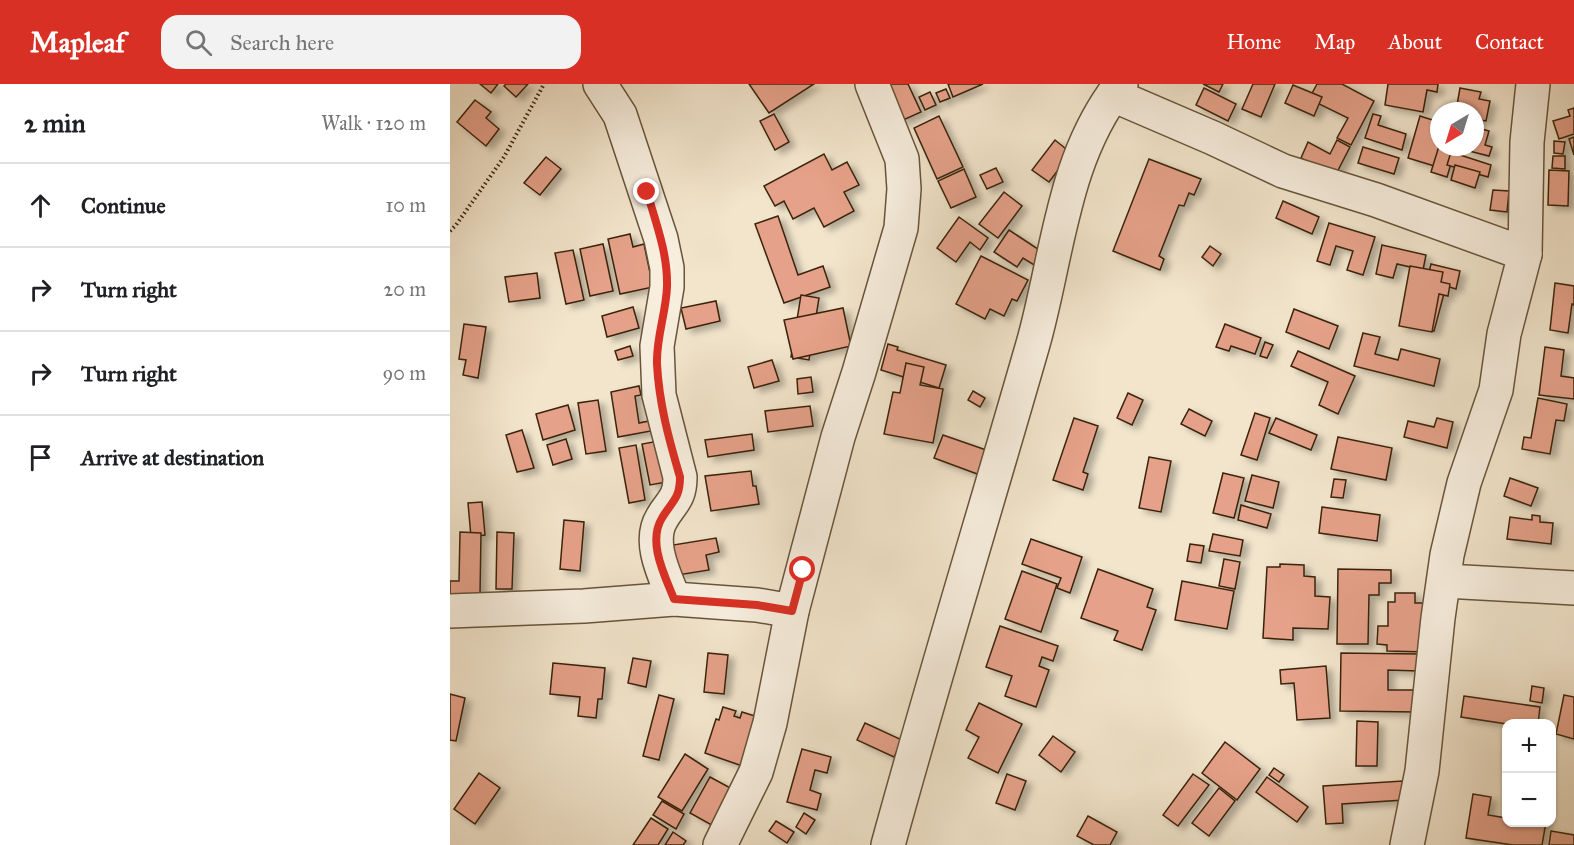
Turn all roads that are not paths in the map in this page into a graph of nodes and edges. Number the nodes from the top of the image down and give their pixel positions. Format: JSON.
{"nodes":[{"id":1,"x":600,"y":84,"type":"edge"},
{"id":2,"x":872,"y":84,"type":"edge"},
{"id":3,"x":1533,"y":84,"type":"edge"},
{"id":4,"x":1117,"y":89,"type":"edge"},
{"id":5,"x":1525,"y":254,"type":"junction"},
{"id":6,"x":1445,"y":581,"type":"junction"},
{"id":7,"x":1574,"y":588,"type":"edge"},
{"id":8,"x":674,"y":599,"type":"junction"},
{"id":9,"x":450,"y":611,"type":"edge"},
{"id":10,"x":792,"y":611,"type":"junction"},
{"id":11,"x":720,"y":845,"type":"edge"},
{"id":12,"x":888,"y":845,"type":"edge"},
{"id":13,"x":1407,"y":845,"type":"edge"}],
"edges":[{"from":1,"to":8,"type":"street"},
{"from":2,"to":10,"type":"street"},
{"from":3,"to":5,"type":"street"},
{"from":4,"to":5,"type":"street"},
{"from":4,"to":12,"type":"street"},
{"from":5,"to":6,"type":"street"},
{"from":6,"to":7,"type":"street"},
{"from":6,"to":13,"type":"street"},
{"from":8,"to":9,"type":"street"},
{"from":8,"to":10,"type":"street"},
{"from":10,"to":11,"type":"street"}]}
